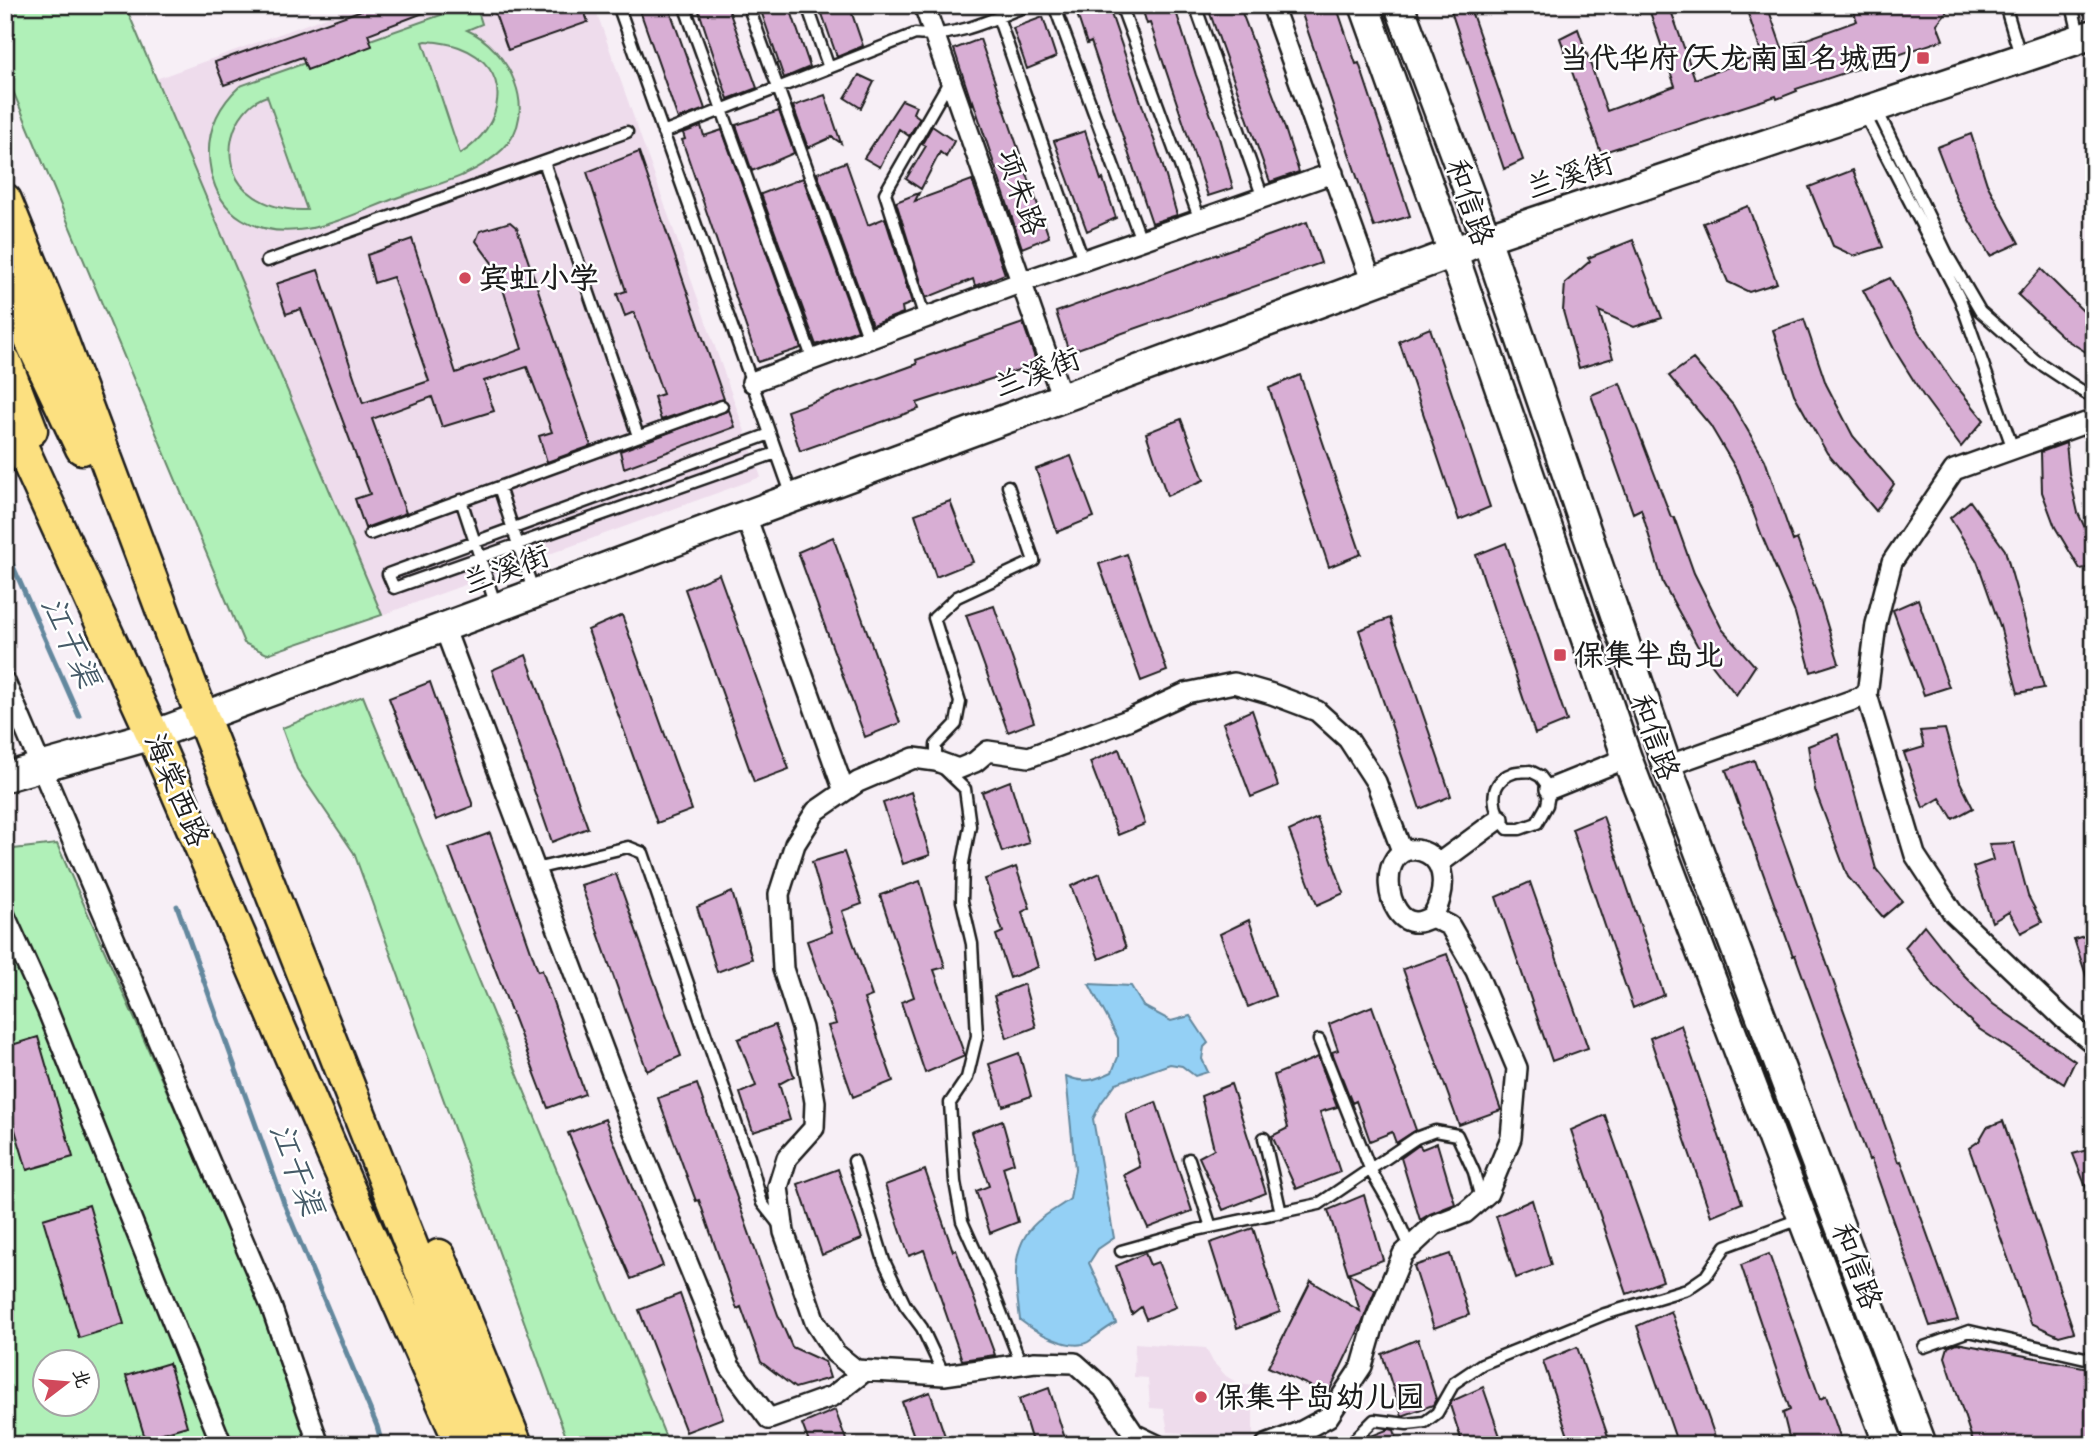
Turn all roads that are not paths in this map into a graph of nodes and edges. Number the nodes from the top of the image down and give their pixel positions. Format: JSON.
{"nodes":[{"id":1,"x":618,"y":5,"type":"edge"},
{"id":2,"x":684,"y":5,"type":"edge"},
{"id":3,"x":748,"y":5,"type":"edge"},
{"id":4,"x":807,"y":5,"type":"edge"},
{"id":5,"x":924,"y":5,"type":"edge"},
{"id":6,"x":1028,"y":5,"type":"edge"},
{"id":7,"x":1054,"y":5,"type":"edge"},
{"id":8,"x":1121,"y":5,"type":"edge"},
{"id":9,"x":1195,"y":5,"type":"edge"},
{"id":10,"x":1272,"y":5,"type":"edge"},
{"id":11,"x":1364,"y":5,"type":"edge"},
{"id":12,"x":1399,"y":5,"type":"edge"},
{"id":13,"x":2005,"y":5,"type":"edge"},
{"id":14,"x":2072,"y":5,"type":"edge"},
{"id":15,"x":998,"y":17,"type":"junction"},
{"id":16,"x":935,"y":36,"type":"junction"},
{"id":17,"x":2087,"y":37,"type":"edge"},
{"id":18,"x":2021,"y":59,"type":"junction"},
{"id":19,"x":829,"y":68,"type":"junction"},
{"id":20,"x":950,"y":80,"type":"junction"},
{"id":21,"x":778,"y":88,"type":"junction"},
{"id":22,"x":722,"y":110,"type":"junction"},
{"id":23,"x":1870,"y":110,"type":"junction"},
{"id":24,"x":627,"y":132,"type":"dead end"},
{"id":25,"x":663,"y":133,"type":"junction"},
{"id":26,"x":544,"y":162,"type":"junction"},
{"id":27,"x":1333,"y":173,"type":"junction"},
{"id":28,"x":1263,"y":198,"type":"junction"},
{"id":29,"x":5,"y":200,"type":"edge"},
{"id":30,"x":1200,"y":220,"type":"junction"},
{"id":31,"x":1486,"y":238,"type":"junction"},
{"id":32,"x":1141,"y":240,"type":"junction"},
{"id":33,"x":1453,"y":253,"type":"junction"},
{"id":34,"x":1083,"y":260,"type":"junction"},
{"id":35,"x":267,"y":261,"type":"dead end"},
{"id":36,"x":5,"y":281,"type":"edge"},
{"id":37,"x":1021,"y":282,"type":"junction"},
{"id":38,"x":1372,"y":283,"type":"junction"},
{"id":39,"x":925,"y":318,"type":"junction"},
{"id":40,"x":869,"y":339,"type":"junction"},
{"id":41,"x":813,"y":360,"type":"junction"},
{"id":42,"x":5,"y":362,"type":"edge"},
{"id":43,"x":752,"y":382,"type":"junction"},
{"id":44,"x":2094,"y":395,"type":"edge"},
{"id":45,"x":1062,"y":398,"type":"junction"},
{"id":46,"x":722,"y":406,"type":"dead end"},
{"id":47,"x":5,"y":411,"type":"edge"},
{"id":48,"x":2094,"y":420,"type":"edge"},
{"id":49,"x":770,"y":434,"type":"junction"},
{"id":50,"x":638,"y":436,"type":"junction"},
{"id":51,"x":2012,"y":449,"type":"junction"},
{"id":52,"x":776,"y":453,"type":"junction"},
{"id":53,"x":1007,"y":486,"type":"dead end"},
{"id":54,"x":499,"y":487,"type":"junction"},
{"id":55,"x":793,"y":498,"type":"junction"},
{"id":56,"x":461,"y":500,"type":"junction"},
{"id":57,"x":746,"y":516,"type":"junction"},
{"id":58,"x":512,"y":528,"type":"junction"},
{"id":59,"x":370,"y":534,"type":"dead end"},
{"id":60,"x":475,"y":542,"type":"junction"},
{"id":61,"x":518,"y":545,"type":"junction"},
{"id":62,"x":480,"y":558,"type":"junction"},
{"id":63,"x":534,"y":594,"type":"junction"},
{"id":64,"x":497,"y":608,"type":"junction"},
{"id":65,"x":444,"y":627,"type":"junction"},
{"id":66,"x":171,"y":632,"type":"junction"},
{"id":67,"x":113,"y":645,"type":"junction"},
{"id":68,"x":5,"y":682,"type":"edge"},
{"id":69,"x":1867,"y":695,"type":"junction"},
{"id":70,"x":202,"y":716,"type":"junction"},
{"id":71,"x":153,"y":734,"type":"junction"},
{"id":72,"x":1627,"y":758,"type":"junction"},
{"id":73,"x":936,"y":761,"type":"junction"},
{"id":74,"x":1667,"y":766,"type":"junction"},
{"id":75,"x":41,"y":767,"type":"junction"},
{"id":76,"x":5,"y":777,"type":"edge"},
{"id":77,"x":1550,"y":789,"type":"junction"},
{"id":78,"x":844,"y":791,"type":"junction"},
{"id":79,"x":1499,"y":819,"type":"junction"},
{"id":80,"x":1402,"y":851,"type":"junction"},
{"id":81,"x":1438,"y":864,"type":"junction"},
{"id":82,"x":535,"y":870,"type":"junction"},
{"id":83,"x":5,"y":916,"type":"edge"},
{"id":84,"x":1432,"y":917,"type":"junction"},
{"id":85,"x":317,"y":1003,"type":"junction"},
{"id":86,"x":1319,"y":1040,"type":"dead end"},
{"id":87,"x":2094,"y":1044,"type":"edge"},
{"id":88,"x":1264,"y":1138,"type":"dead end"},
{"id":89,"x":1189,"y":1158,"type":"dead end"},
{"id":90,"x":854,"y":1161,"type":"dead end"},
{"id":91,"x":1371,"y":1171,"type":"junction"},
{"id":92,"x":341,"y":1172,"type":"junction"},
{"id":93,"x":1481,"y":1199,"type":"junction"},
{"id":94,"x":1281,"y":1213,"type":"junction"},
{"id":95,"x":1804,"y":1218,"type":"junction"},
{"id":96,"x":1211,"y":1227,"type":"junction"},
{"id":97,"x":785,"y":1232,"type":"junction"},
{"id":98,"x":1410,"y":1247,"type":"junction"},
{"id":99,"x":1121,"y":1251,"type":"dead end"},
{"id":100,"x":1924,"y":1347,"type":"dead end"},
{"id":101,"x":2094,"y":1360,"type":"edge"},
{"id":102,"x":1021,"y":1364,"type":"junction"},
{"id":103,"x":865,"y":1371,"type":"junction"},
{"id":104,"x":944,"y":1376,"type":"junction"},
{"id":105,"x":1308,"y":1438,"type":"edge"},
{"id":106,"x":222,"y":1445,"type":"edge"},
{"id":107,"x":319,"y":1445,"type":"edge"},
{"id":108,"x":441,"y":1445,"type":"edge"},
{"id":109,"x":462,"y":1445,"type":"edge"},
{"id":110,"x":491,"y":1445,"type":"edge"},
{"id":111,"x":516,"y":1445,"type":"edge"},
{"id":112,"x":1157,"y":1445,"type":"edge"},
{"id":113,"x":1266,"y":1445,"type":"edge"},
{"id":114,"x":1349,"y":1445,"type":"edge"},
{"id":115,"x":1889,"y":1445,"type":"edge"},
{"id":116,"x":1923,"y":1445,"type":"edge"}],
"edges":[{"from":1,"to":25,"type":"lane"},
{"from":2,"to":22,"type":"lane"},
{"from":3,"to":21,"type":"lane"},
{"from":4,"to":19,"type":"lane"},
{"from":5,"to":16,"type":"street","name":"项朱路"},
{"from":6,"to":15,"type":"lane"},
{"from":7,"to":32,"type":"lane"},
{"from":8,"to":30,"type":"lane"},
{"from":9,"to":28,"type":"lane"},
{"from":10,"to":27,"type":"street"},
{"from":11,"to":33,"type":"street","name":"和信路"},
{"from":12,"to":31,"type":"street","name":"和信路"},
{"from":13,"to":18,"type":"lane"},
{"from":14,"to":17,"type":"lane"},
{"from":15,"to":16,"type":"lane"},
{"from":15,"to":34,"type":"lane"},
{"from":16,"to":19,"type":"lane"},
{"from":16,"to":20,"type":"street","name":"项朱路"},
{"from":17,"to":18,"type":"street","name":"兰溪街"},
{"from":18,"to":23,"type":"street","name":"兰溪街"},
{"from":19,"to":21,"type":"lane"},
{"from":20,"to":37,"type":"street","name":"项朱路"},
{"from":20,"to":39,"type":"lane"},
{"from":21,"to":22,"type":"lane"},
{"from":21,"to":40,"type":"lane"},
{"from":22,"to":25,"type":"lane"},
{"from":22,"to":41,"type":"lane"},
{"from":23,"to":31,"type":"street","name":"兰溪街"},
{"from":23,"to":44,"type":"lane"},
{"from":23,"to":51,"type":"lane"},
{"from":24,"to":26,"type":"lane"},
{"from":25,"to":43,"type":"lane"},
{"from":26,"to":35,"type":"lane"},
{"from":26,"to":50,"type":"lane"},
{"from":27,"to":28,"type":"street"},
{"from":27,"to":38,"type":"street"},
{"from":28,"to":30,"type":"street"},
{"from":29,"to":66,"type":"main road","name":"海棠西路"},
{"from":30,"to":32,"type":"street"},
{"from":31,"to":33,"type":"street","name":"兰溪街"},
{"from":31,"to":74,"type":"street","name":"和信路"},
{"from":32,"to":34,"type":"street"},
{"from":33,"to":38,"type":"street","name":"兰溪街"},
{"from":33,"to":72,"type":"street","name":"和信路"},
{"from":34,"to":37,"type":"street"},
{"from":36,"to":66,"type":"main road"},
{"from":37,"to":39,"type":"street"},
{"from":37,"to":45,"type":"street","name":"项朱路"},
{"from":38,"to":45,"type":"street","name":"兰溪街"},
{"from":39,"to":40,"type":"street"},
{"from":40,"to":41,"type":"street"},
{"from":41,"to":43,"type":"street"},
{"from":42,"to":67,"type":"main road"},
{"from":43,"to":49,"type":"lane"},
{"from":45,"to":55,"type":"street","name":"兰溪街"},
{"from":46,"to":50,"type":"lane"},
{"from":47,"to":67,"type":"main road","name":"海棠西路"},
{"from":48,"to":51,"type":"street"},
{"from":49,"to":52,"type":"lane"},
{"from":49,"to":58,"type":"lane"},
{"from":50,"to":54,"type":"lane"},
{"from":51,"to":69,"type":"street"},
{"from":52,"to":55,"type":"lane"},
{"from":52,"to":61,"type":"lane"},
{"from":53,"to":73,"type":"lane"},
{"from":54,"to":56,"type":"lane"},
{"from":54,"to":58,"type":"lane"},
{"from":55,"to":57,"type":"street","name":"兰溪街"},
{"from":56,"to":59,"type":"lane"},
{"from":56,"to":60,"type":"lane"},
{"from":57,"to":63,"type":"street","name":"兰溪街"},
{"from":57,"to":78,"type":"street"},
{"from":58,"to":60,"type":"lane"},
{"from":58,"to":61,"type":"lane"},
{"from":60,"to":62,"type":"lane"},
{"from":60,"to":62,"type":"lane"},
{"from":61,"to":62,"type":"lane"},
{"from":61,"to":63,"type":"lane"},
{"from":62,"to":64,"type":"lane"},
{"from":63,"to":64,"type":"street","name":"兰溪街"},
{"from":64,"to":65,"type":"street","name":"兰溪街"},
{"from":65,"to":70,"type":"street","name":"兰溪街"},
{"from":65,"to":82,"type":"street"},
{"from":66,"to":70,"type":"main road","name":"海棠西路"},
{"from":67,"to":71,"type":"main road","name":"海棠西路"},
{"from":68,"to":75,"type":"street"},
{"from":69,"to":74,"type":"street"},
{"from":69,"to":87,"type":"street"},
{"from":70,"to":71,"type":"street","name":"兰溪街"},
{"from":70,"to":85,"type":"main road","name":"海棠西路"},
{"from":71,"to":75,"type":"street","name":"兰溪街"},
{"from":71,"to":92,"type":"main road","name":"海棠西路"},
{"from":72,"to":77,"type":"street"},
{"from":72,"to":95,"type":"street","name":"和信路"},
{"from":73,"to":78,"type":"street"},
{"from":73,"to":80,"type":"street"},
{"from":73,"to":102,"type":"lane"},
{"from":74,"to":116,"type":"street","name":"和信路"},
{"from":75,"to":76,"type":"street","name":"兰溪街"},
{"from":75,"to":107,"type":"street"},
{"from":77,"to":79,"type":"lane"},
{"from":77,"to":79,"type":"lane"},
{"from":78,"to":97,"type":"street"},
{"from":79,"to":81,"type":"street"},
{"from":80,"to":81,"type":"street"},
{"from":80,"to":84,"type":"street"},
{"from":81,"to":84,"type":"street"},
{"from":82,"to":97,"type":"lane"},
{"from":82,"to":103,"type":"street"},
{"from":83,"to":106,"type":"street"},
{"from":84,"to":93,"type":"street"},
{"from":85,"to":110,"type":"main road"},
{"from":85,"to":111,"type":"main road"},
{"from":86,"to":91,"type":"lane"},
{"from":88,"to":94,"type":"lane"},
{"from":89,"to":96,"type":"lane"},
{"from":90,"to":104,"type":"lane"},
{"from":91,"to":93,"type":"lane"},
{"from":91,"to":94,"type":"lane"},
{"from":91,"to":98,"type":"lane"},
{"from":92,"to":108,"type":"main road"},
{"from":92,"to":109,"type":"main road","name":"海棠西路"},
{"from":93,"to":98,"type":"street"},
{"from":94,"to":96,"type":"lane"},
{"from":95,"to":114,"type":"lane"},
{"from":95,"to":115,"type":"street","name":"和信路"},
{"from":96,"to":99,"type":"lane"},
{"from":97,"to":103,"type":"street"},
{"from":98,"to":105,"type":"street"},
{"from":100,"to":101,"type":"lane"},
{"from":102,"to":104,"type":"street"},
{"from":102,"to":112,"type":"street"},
{"from":103,"to":104,"type":"street"},
{"from":105,"to":113,"type":"street"}]}
